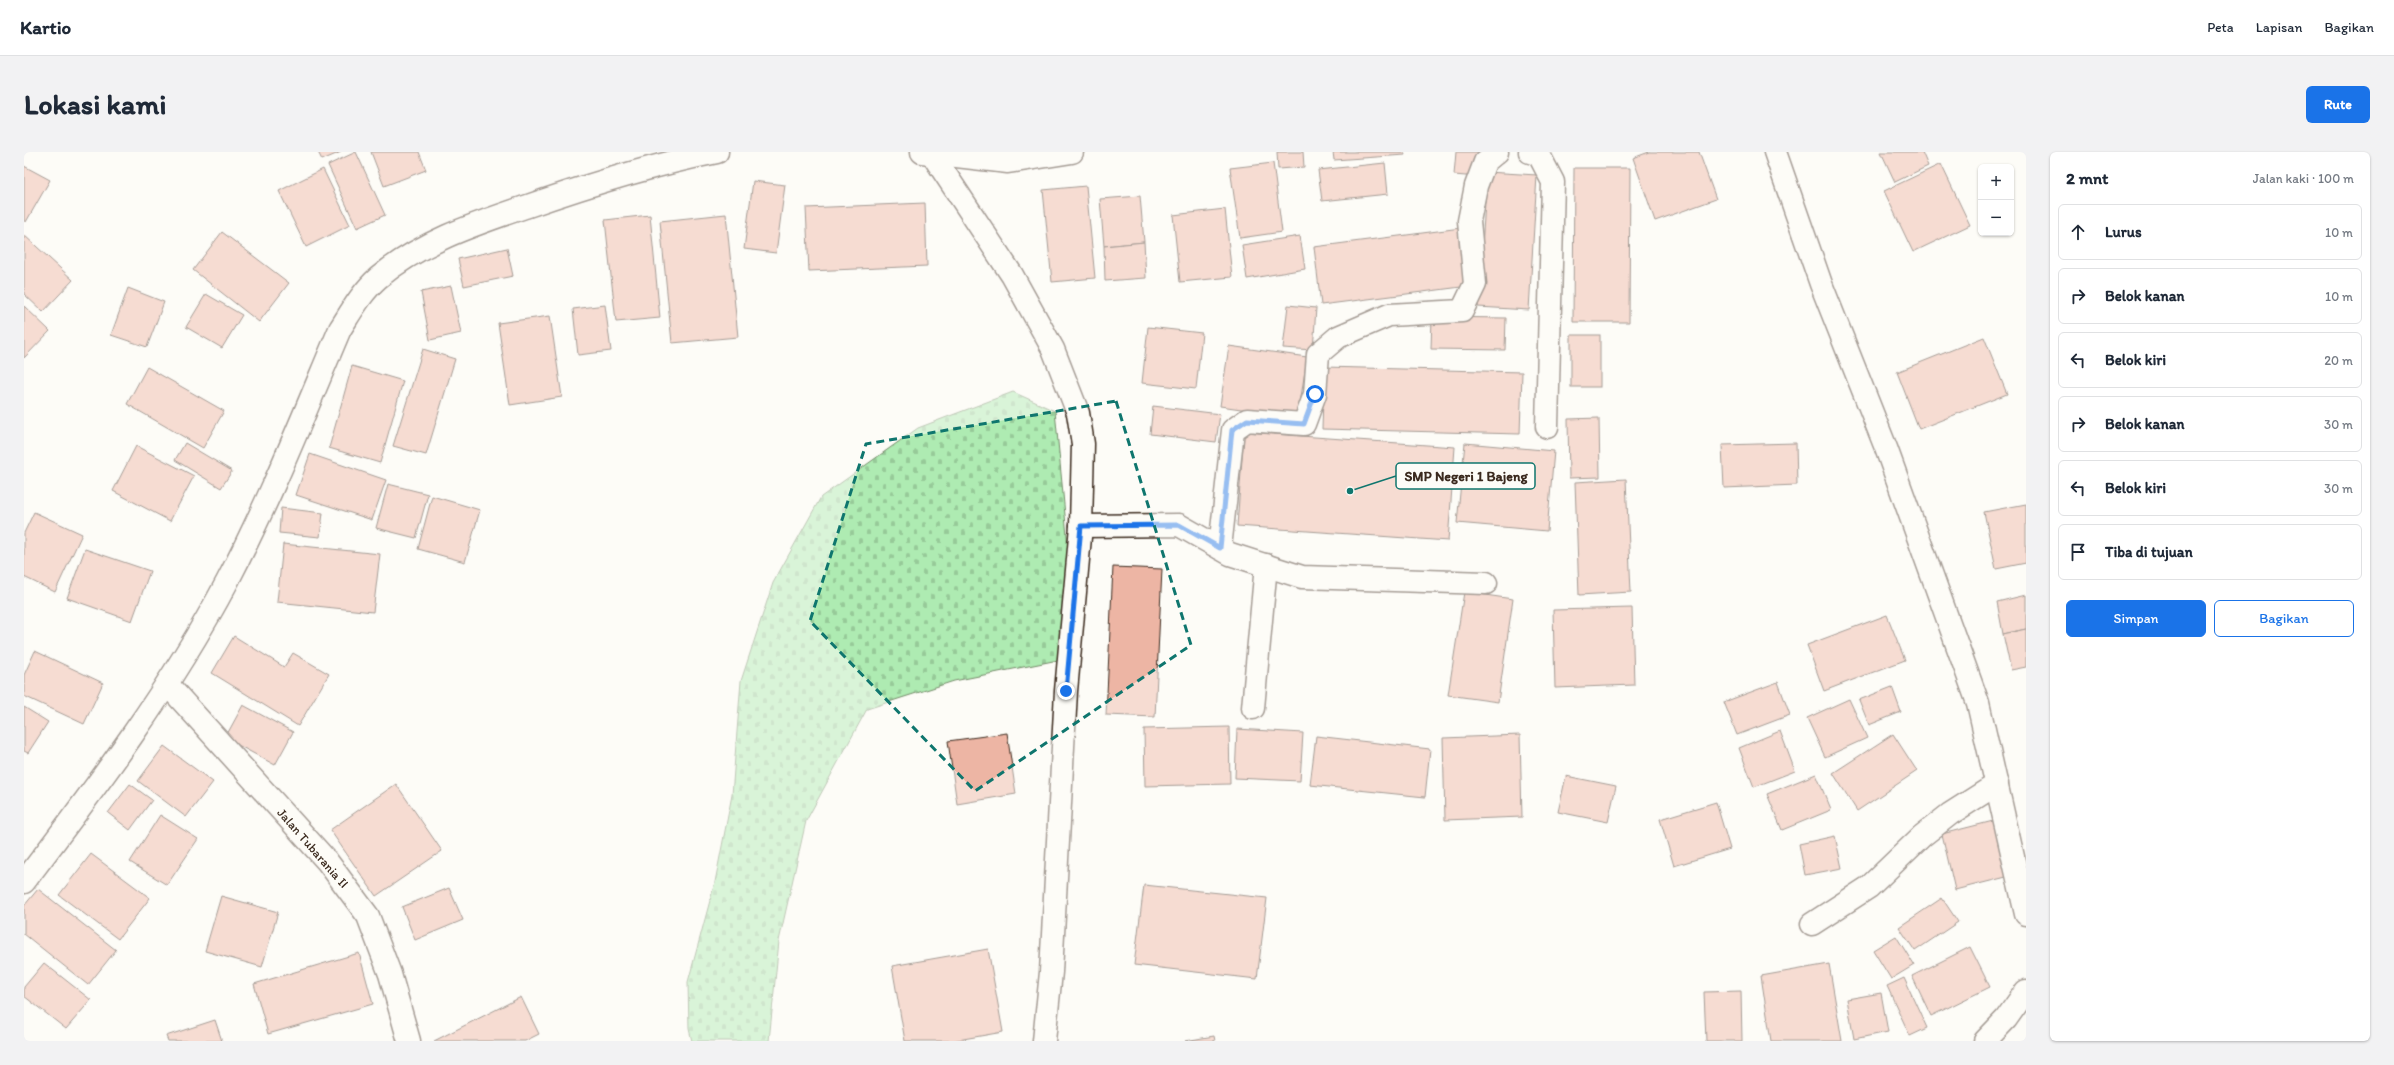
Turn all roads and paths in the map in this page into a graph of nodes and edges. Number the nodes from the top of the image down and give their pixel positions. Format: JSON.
{"nodes":[{"id":1,"x":718,"y":152,"type":"edge"},
{"id":2,"x":1072,"y":152,"type":"edge"},
{"id":3,"x":1497,"y":152,"type":"edge"},
{"id":4,"x":1775,"y":152,"type":"edge"},
{"id":5,"x":926,"y":153,"type":"edge"},
{"id":6,"x":1541,"y":153,"type":"edge"},
{"id":7,"x":1044,"y":154,"type":"edge"},
{"id":8,"x":1546,"y":427,"type":"dead end"},
{"id":9,"x":1081,"y":526,"type":"junction"},
{"id":10,"x":1220,"y":548,"type":"junction"},
{"id":11,"x":1266,"y":565,"type":"junction"},
{"id":12,"x":1486,"y":583,"type":"dead end"},
{"id":13,"x":167,"y":684,"type":"junction"},
{"id":14,"x":1253,"y":708,"type":"dead end"},
{"id":15,"x":1997,"y":784,"type":"junction"},
{"id":16,"x":24,"y":882,"type":"edge"},
{"id":17,"x":2026,"y":914,"type":"edge"},
{"id":18,"x":1812,"y":924,"type":"dead end"},
{"id":19,"x":2026,"y":991,"type":"edge"},
{"id":20,"x":409,"y":1041,"type":"edge"},
{"id":21,"x":1044,"y":1041,"type":"edge"},
{"id":22,"x":1985,"y":1041,"type":"edge"}],
"edges":[{"from":1,"to":13,"type":"street"},
{"from":2,"to":7,"type":"street"},
{"from":3,"to":10,"type":"street"},
{"from":4,"to":15,"type":"street"},
{"from":5,"to":7,"type":"street"},
{"from":5,"to":9,"type":"street"},
{"from":6,"to":8,"type":"street"},
{"from":9,"to":10,"type":"street"},
{"from":9,"to":21,"type":"street"},
{"from":10,"to":11,"type":"street"},
{"from":11,"to":12,"type":"street"},
{"from":11,"to":14,"type":"street"},
{"from":13,"to":16,"type":"street"},
{"from":13,"to":20,"type":"street","name":"Jalan Tubarania II"},
{"from":15,"to":17,"type":"street"},
{"from":15,"to":18,"type":"street"},
{"from":19,"to":22,"type":"street"}]}
